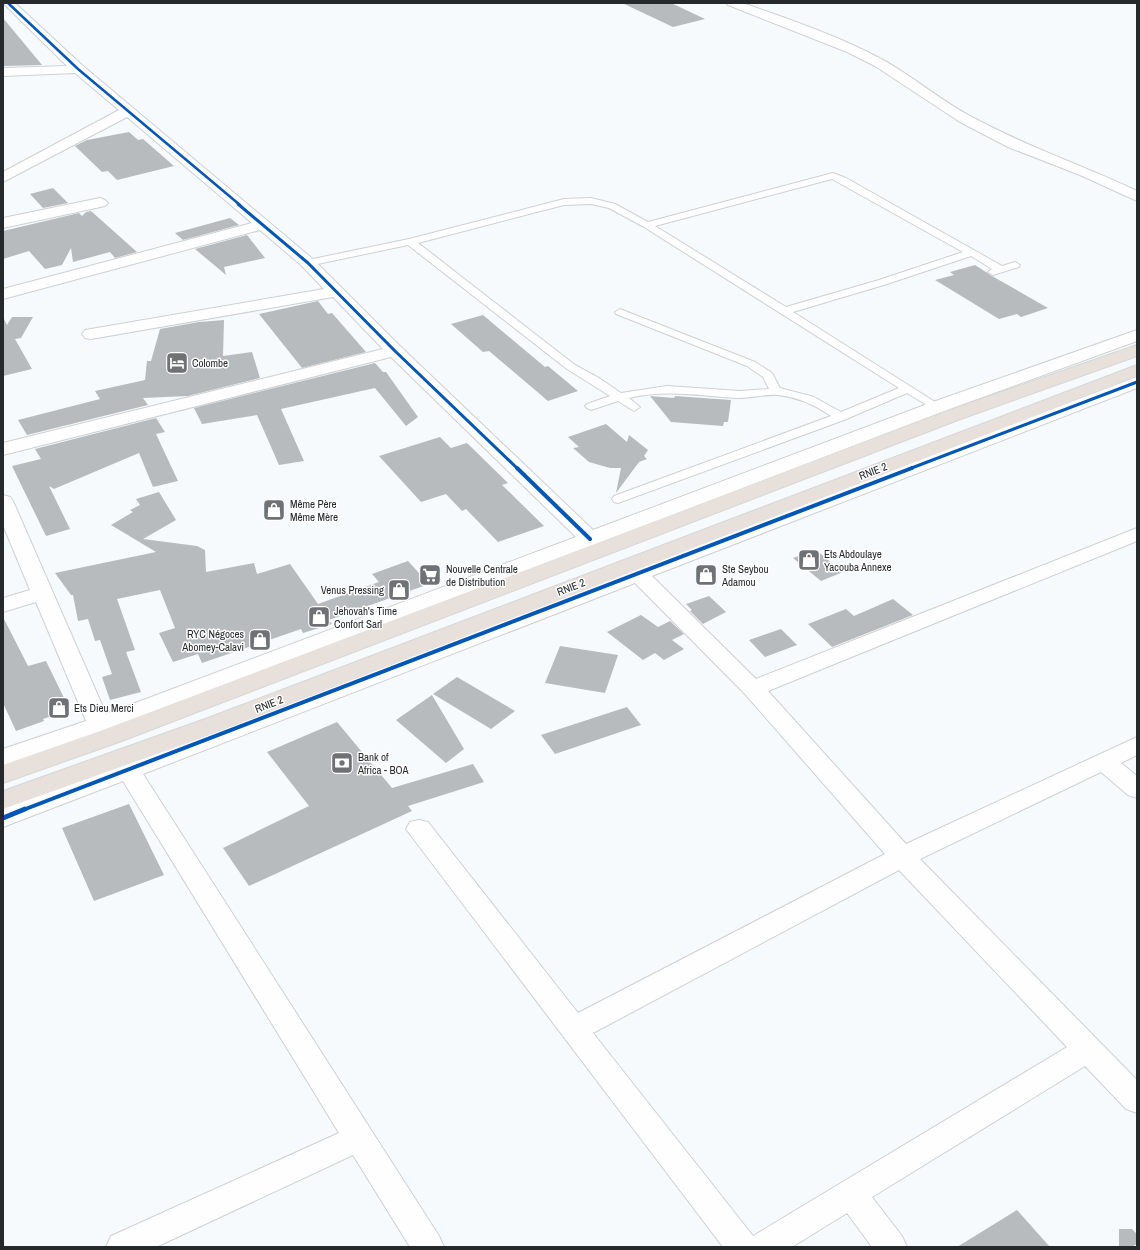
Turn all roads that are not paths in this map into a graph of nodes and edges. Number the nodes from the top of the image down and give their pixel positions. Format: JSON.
{"nodes":[{"id":1,"x":8,"y":3,"type":"edge"},
{"id":2,"x":732,"y":3,"type":"edge"},
{"id":3,"x":78,"y":69,"type":"junction"},
{"id":4,"x":3,"y":72,"type":"edge"},
{"id":5,"x":128,"y":111,"type":"junction"},
{"id":6,"x":3,"y":178,"type":"edge"},
{"id":7,"x":1137,"y":197,"type":"edge"},
{"id":8,"x":100,"y":203,"type":"dead end"},
{"id":9,"x":3,"y":223,"type":"edge"},
{"id":10,"x":263,"y":225,"type":"junction"},
{"id":11,"x":648,"y":225,"type":"junction"},
{"id":12,"x":410,"y":242,"type":"junction"},
{"id":13,"x":971,"y":253,"type":"junction"},
{"id":14,"x":308,"y":263,"type":"junction"},
{"id":15,"x":1015,"y":265,"type":"dead end"},
{"id":16,"x":336,"y":292,"type":"junction"},
{"id":17,"x":3,"y":294,"type":"edge"},
{"id":18,"x":785,"y":311,"type":"junction"},
{"id":19,"x":620,"y":312,"type":"dead end"},
{"id":20,"x":91,"y":334,"type":"dead end"},
{"id":21,"x":1137,"y":335,"type":"edge"},
{"id":22,"x":1137,"y":350,"type":"edge"},
{"id":23,"x":395,"y":351,"type":"junction"},
{"id":24,"x":1137,"y":370,"type":"edge"},
{"id":25,"x":1137,"y":382,"type":"edge"},
{"id":26,"x":908,"y":390,"type":"junction"},
{"id":27,"x":776,"y":391,"type":"junction"},
{"id":28,"x":618,"y":396,"type":"junction"},
{"id":29,"x":591,"y":406,"type":"dead end"},
{"id":30,"x":634,"y":407,"type":"dead end"},
{"id":31,"x":937,"y":407,"type":"junction"},
{"id":32,"x":840,"y":417,"type":"junction"},
{"id":33,"x":3,"y":449,"type":"edge"},
{"id":34,"x":618,"y":499,"type":"dead end"},
{"id":35,"x":4,"y":506,"type":"edge"},
{"id":36,"x":1137,"y":534,"type":"edge"},
{"id":37,"x":590,"y":539,"type":"junction"},
{"id":38,"x":638,"y":574,"type":"junction"},
{"id":39,"x":43,"y":593,"type":"junction"},
{"id":40,"x":3,"y":605,"type":"edge"},
{"id":41,"x":753,"y":689,"type":"junction"},
{"id":42,"x":99,"y":725,"type":"junction"},
{"id":43,"x":1137,"y":745,"type":"edge"},
{"id":44,"x":3,"y":758,"type":"edge"},
{"id":45,"x":1104,"y":762,"type":"junction"},
{"id":46,"x":128,"y":770,"type":"junction"},
{"id":47,"x":3,"y":774,"type":"edge"},
{"id":48,"x":1137,"y":789,"type":"edge"},
{"id":49,"x":3,"y":800,"type":"edge"},
{"id":50,"x":3,"y":818,"type":"edge"},
{"id":51,"x":419,"y":829,"type":"dead end"},
{"id":52,"x":902,"y":857,"type":"junction"},
{"id":53,"x":574,"y":1029,"type":"junction"},
{"id":54,"x":1088,"y":1049,"type":"junction"},
{"id":55,"x":1137,"y":1100,"type":"edge"},
{"id":56,"x":359,"y":1138,"type":"junction"},
{"id":57,"x":851,"y":1194,"type":"junction"},
{"id":58,"x":122,"y":1247,"type":"edge"},
{"id":59,"x":428,"y":1247,"type":"edge"},
{"id":60,"x":742,"y":1247,"type":"edge"},
{"id":61,"x":764,"y":1247,"type":"edge"},
{"id":62,"x":891,"y":1247,"type":"edge"}],
"edges":[{"from":1,"to":3,"type":"street"},
{"from":2,"to":7,"type":"street"},
{"from":3,"to":4,"type":"street"},
{"from":3,"to":5,"type":"street"},
{"from":5,"to":6,"type":"street"},
{"from":5,"to":10,"type":"street"},
{"from":8,"to":9,"type":"street"},
{"from":10,"to":14,"type":"street"},
{"from":10,"to":17,"type":"street"},
{"from":11,"to":12,"type":"lane"},
{"from":11,"to":13,"type":"lane"},
{"from":11,"to":18,"type":"lane"},
{"from":12,"to":14,"type":"lane"},
{"from":12,"to":28,"type":"lane"},
{"from":13,"to":15,"type":"lane"},
{"from":13,"to":18,"type":"lane"},
{"from":14,"to":16,"type":"street"},
{"from":16,"to":20,"type":"street"},
{"from":16,"to":23,"type":"street"},
{"from":18,"to":26,"type":"lane"},
{"from":19,"to":27,"type":"lane"},
{"from":21,"to":31,"type":"street"},
{"from":22,"to":47,"type":"highway","name":"RNIE 2","number":"RNIE 2"},
{"from":23,"to":33,"type":"street"},
{"from":23,"to":37,"type":"street"},
{"from":24,"to":49,"type":"highway","name":"RNIE 2","number":"RNIE 2"},
{"from":25,"to":38,"type":"street"},
{"from":26,"to":31,"type":"lane"},
{"from":26,"to":32,"type":"lane"},
{"from":27,"to":28,"type":"lane"},
{"from":27,"to":32,"type":"lane"},
{"from":28,"to":29,"type":"lane"},
{"from":28,"to":30,"type":"lane"},
{"from":31,"to":37,"type":"street"},
{"from":32,"to":34,"type":"lane"},
{"from":35,"to":39,"type":"street"},
{"from":36,"to":41,"type":"street"},
{"from":37,"to":42,"type":"street"},
{"from":38,"to":41,"type":"street"},
{"from":38,"to":46,"type":"street"},
{"from":39,"to":40,"type":"street"},
{"from":39,"to":42,"type":"street"},
{"from":41,"to":52,"type":"street"},
{"from":42,"to":44,"type":"street"},
{"from":43,"to":45,"type":"street"},
{"from":45,"to":48,"type":"street"},
{"from":45,"to":52,"type":"street"},
{"from":46,"to":50,"type":"street"},
{"from":46,"to":56,"type":"street"},
{"from":51,"to":53,"type":"street"},
{"from":52,"to":53,"type":"street"},
{"from":52,"to":54,"type":"street"},
{"from":53,"to":60,"type":"street"},
{"from":54,"to":55,"type":"street"},
{"from":54,"to":57,"type":"street"},
{"from":56,"to":58,"type":"street"},
{"from":56,"to":59,"type":"street"},
{"from":57,"to":61,"type":"street"},
{"from":57,"to":62,"type":"street"}]}
